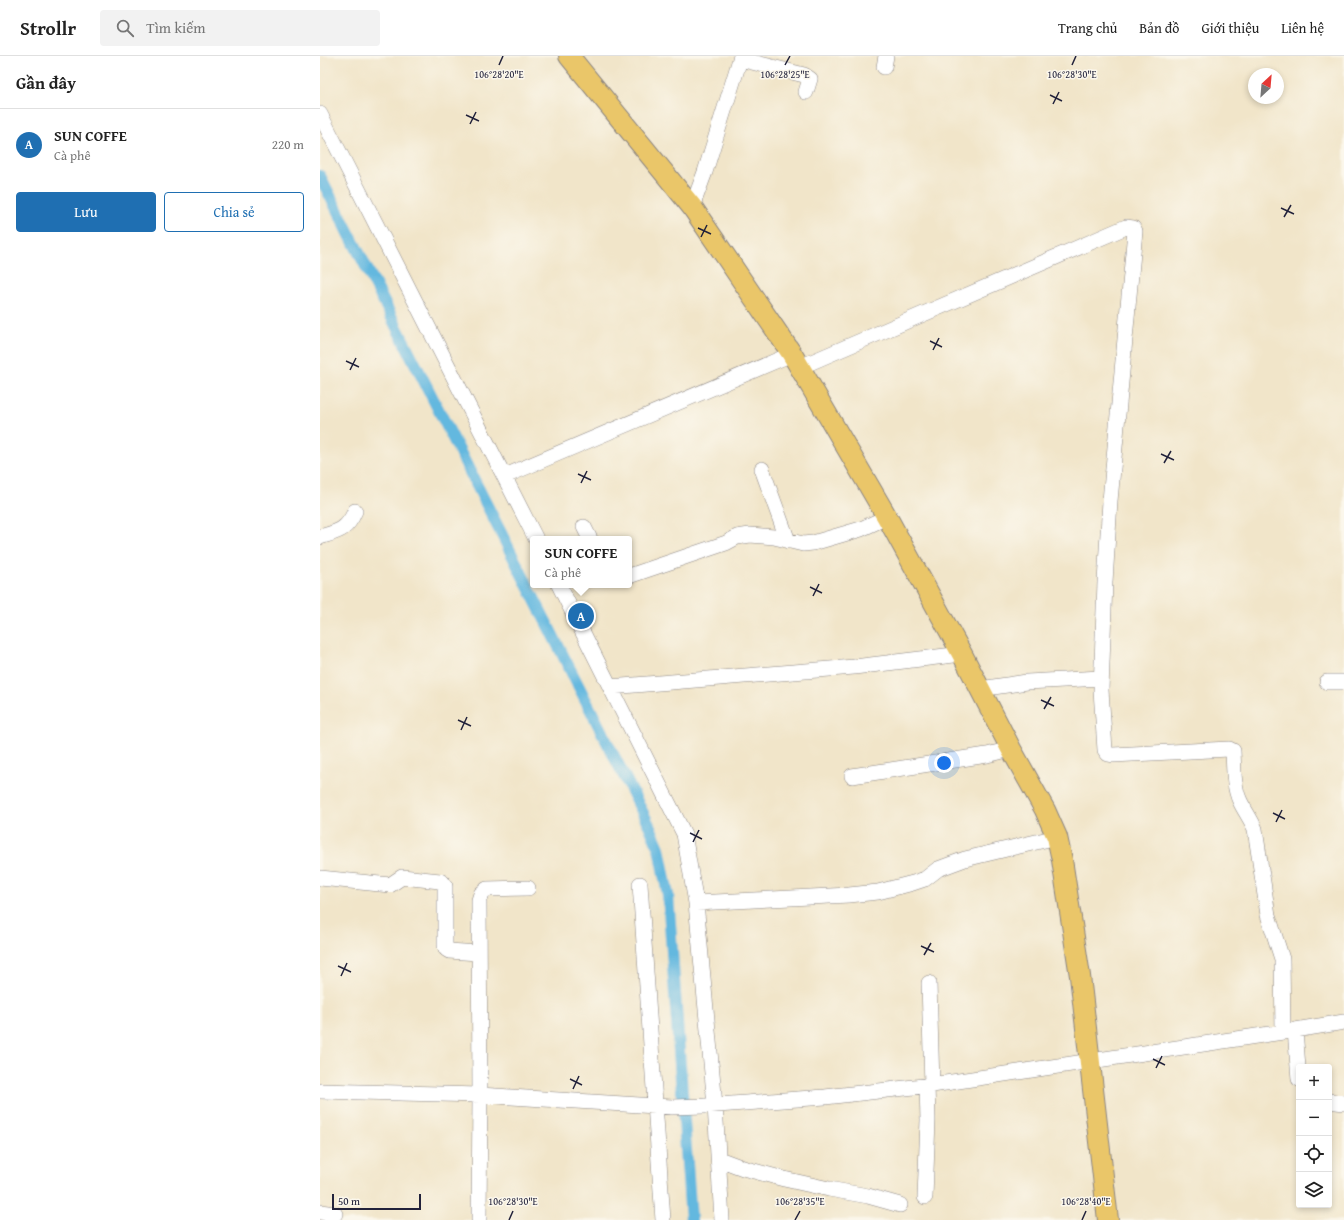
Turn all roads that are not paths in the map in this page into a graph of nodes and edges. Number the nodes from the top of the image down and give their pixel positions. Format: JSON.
{"nodes":[{"id":1,"x":569,"y":56,"type":"edge"},
{"id":2,"x":741,"y":57,"type":"edge"},
{"id":3,"x":806,"y":92,"type":"dead end"},
{"id":4,"x":320,"y":114,"type":"edge"},
{"id":5,"x":692,"y":207,"type":"junction"},
{"id":6,"x":796,"y":360,"type":"junction"},
{"id":7,"x":762,"y":469,"type":"dead end"},
{"id":8,"x":505,"y":476,"type":"junction"},
{"id":9,"x":355,"y":510,"type":"dead end"},
{"id":10,"x":887,"y":517,"type":"junction"},
{"id":11,"x":535,"y":536,"type":"edge"},
{"id":12,"x":320,"y":537,"type":"edge"},
{"id":13,"x":788,"y":541,"type":"junction"},
{"id":14,"x":632,"y":575,"type":"edge"},
{"id":15,"x":560,"y":588,"type":"edge"},
{"id":16,"x":962,"y":654,"type":"junction"},
{"id":17,"x":1101,"y":678,"type":"junction"},
{"id":18,"x":1327,"y":682,"type":"dead end"},
{"id":19,"x":1344,"y":682,"type":"edge"},
{"id":20,"x":610,"y":687,"type":"junction"},
{"id":21,"x":980,"y":689,"type":"junction"},
{"id":22,"x":1011,"y":749,"type":"junction"},
{"id":23,"x":852,"y":776,"type":"dead end"},
{"id":24,"x":1057,"y":837,"type":"junction"},
{"id":25,"x":320,"y":878,"type":"edge"},
{"id":26,"x":640,"y":884,"type":"dead end"},
{"id":27,"x":528,"y":888,"type":"dead end"},
{"id":28,"x":696,"y":902,"type":"junction"},
{"id":29,"x":478,"y":953,"type":"junction"},
{"id":30,"x":929,"y":983,"type":"dead end"},
{"id":31,"x":1344,"y":1022,"type":"edge"},
{"id":32,"x":1289,"y":1031,"type":"junction"},
{"id":33,"x":1090,"y":1061,"type":"junction"},
{"id":34,"x":1296,"y":1065,"type":"edge"},
{"id":35,"x":930,"y":1085,"type":"junction"},
{"id":36,"x":320,"y":1091,"type":"edge"},
{"id":37,"x":480,"y":1095,"type":"junction"},
{"id":38,"x":1332,"y":1101,"type":"edge"},
{"id":39,"x":1344,"y":1102,"type":"edge"},
{"id":40,"x":656,"y":1106,"type":"junction"},
{"id":41,"x":709,"y":1106,"type":"junction"},
{"id":42,"x":719,"y":1159,"type":"junction"},
{"id":43,"x":925,"y":1197,"type":"dead end"},
{"id":44,"x":900,"y":1205,"type":"dead end"},
{"id":45,"x":320,"y":1212,"type":"edge"},
{"id":46,"x":335,"y":1214,"type":"dead end"},
{"id":47,"x":479,"y":1220,"type":"edge"},
{"id":48,"x":663,"y":1220,"type":"edge"},
{"id":49,"x":722,"y":1220,"type":"edge"},
{"id":50,"x":1108,"y":1220,"type":"edge"}],
"edges":[{"from":1,"to":5,"type":"main road"},
{"from":2,"to":3,"type":"street"},
{"from":2,"to":5,"type":"street"},
{"from":4,"to":8,"type":"street"},
{"from":5,"to":6,"type":"main road"},
{"from":6,"to":8,"type":"street"},
{"from":6,"to":10,"type":"main road"},
{"from":6,"to":17,"type":"street"},
{"from":7,"to":13,"type":"street"},
{"from":8,"to":11,"type":"street"},
{"from":9,"to":12,"type":"street"},
{"from":10,"to":13,"type":"street"},
{"from":10,"to":16,"type":"main road"},
{"from":13,"to":14,"type":"street"},
{"from":15,"to":20,"type":"street"},
{"from":16,"to":20,"type":"street"},
{"from":16,"to":21,"type":"main road"},
{"from":17,"to":21,"type":"street"},
{"from":17,"to":32,"type":"street"},
{"from":18,"to":19,"type":"street"},
{"from":20,"to":28,"type":"street"},
{"from":21,"to":22,"type":"main road"},
{"from":22,"to":23,"type":"street"},
{"from":22,"to":24,"type":"main road"},
{"from":24,"to":28,"type":"street"},
{"from":24,"to":33,"type":"main road"},
{"from":25,"to":29,"type":"street"},
{"from":26,"to":40,"type":"street"},
{"from":27,"to":29,"type":"street"},
{"from":28,"to":41,"type":"street"},
{"from":29,"to":37,"type":"street"},
{"from":30,"to":35,"type":"street"},
{"from":31,"to":32,"type":"street"},
{"from":32,"to":33,"type":"street"},
{"from":32,"to":34,"type":"street"},
{"from":33,"to":35,"type":"street"},
{"from":33,"to":50,"type":"main road"},
{"from":35,"to":41,"type":"street"},
{"from":35,"to":43,"type":"street"},
{"from":36,"to":37,"type":"street"},
{"from":37,"to":40,"type":"street"},
{"from":37,"to":47,"type":"street"},
{"from":38,"to":39,"type":"street"},
{"from":40,"to":41,"type":"street"},
{"from":40,"to":48,"type":"street"},
{"from":41,"to":42,"type":"street"},
{"from":42,"to":44,"type":"street"},
{"from":42,"to":49,"type":"street"},
{"from":45,"to":46,"type":"street"}]}
